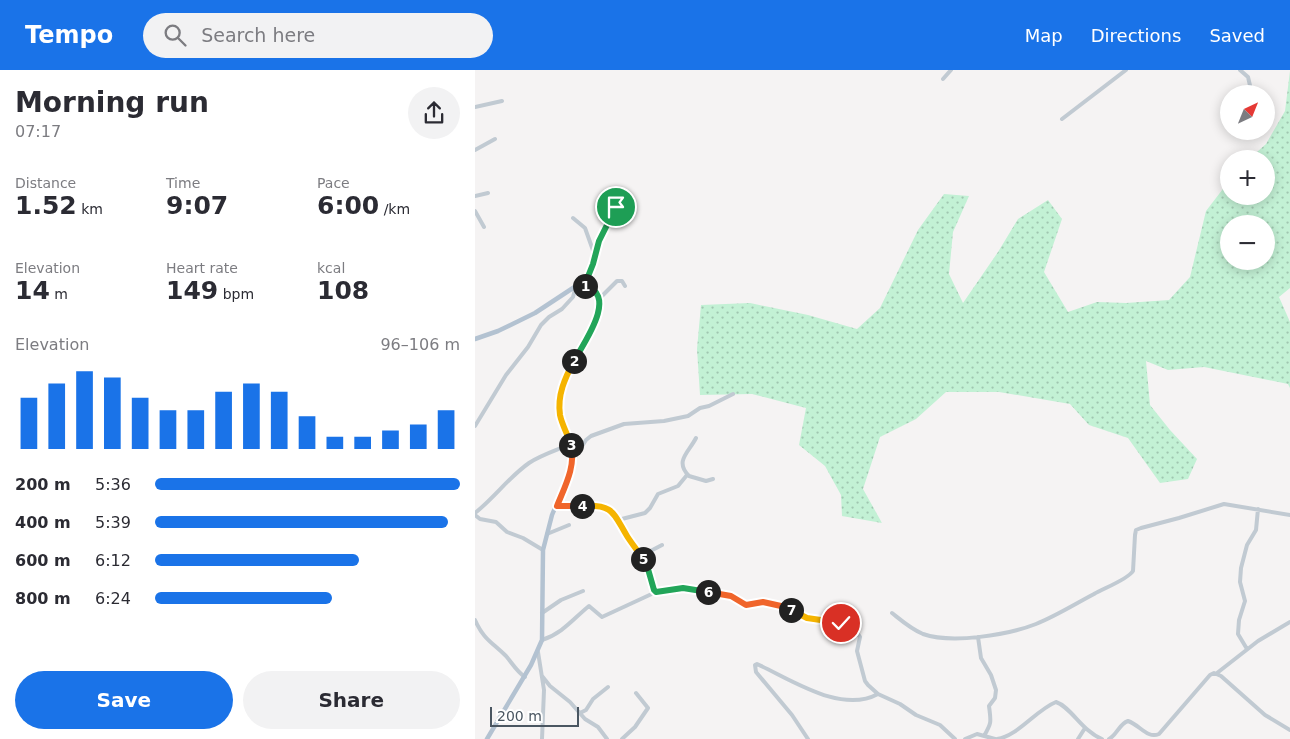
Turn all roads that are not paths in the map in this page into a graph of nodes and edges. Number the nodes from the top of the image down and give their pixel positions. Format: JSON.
{"nodes":[{"id":1,"x":951,"y":70,"type":"edge"},
{"id":2,"x":1125,"y":70,"type":"edge"},
{"id":3,"x":1240,"y":70,"type":"edge"},
{"id":4,"x":943,"y":79,"type":"dead end"},
{"id":5,"x":1250,"y":85,"type":"edge"},
{"id":6,"x":502,"y":101,"type":"dead end"},
{"id":7,"x":475,"y":107,"type":"edge"},
{"id":8,"x":1061,"y":119,"type":"dead end"},
{"id":9,"x":495,"y":139,"type":"dead end"},
{"id":10,"x":475,"y":150,"type":"edge"},
{"id":11,"x":488,"y":193,"type":"dead end"},
{"id":12,"x":475,"y":196,"type":"edge"},
{"id":13,"x":619,"y":196,"type":"dead end"},
{"id":14,"x":475,"y":210,"type":"edge"},
{"id":15,"x":573,"y":218,"type":"dead end"},
{"id":16,"x":484,"y":227,"type":"dead end"},
{"id":17,"x":595,"y":256,"type":"junction"},
{"id":18,"x":576,"y":286,"type":"junction"},
{"id":19,"x":583,"y":286,"type":"junction"},
{"id":20,"x":625,"y":286,"type":"dead end"},
{"id":21,"x":599,"y":300,"type":"junction"},
{"id":22,"x":475,"y":340,"type":"edge"},
{"id":23,"x":733,"y":394,"type":"dead end"},
{"id":24,"x":475,"y":426,"type":"edge"},
{"id":25,"x":695,"y":438,"type":"dead end"},
{"id":26,"x":571,"y":444,"type":"junction"},
{"id":27,"x":573,"y":459,"type":"junction"},
{"id":28,"x":687,"y":475,"type":"junction"},
{"id":29,"x":713,"y":479,"type":"dead end"},
{"id":30,"x":557,"y":506,"type":"junction"},
{"id":31,"x":1258,"y":508,"type":"junction"},
{"id":32,"x":475,"y":514,"type":"edge"},
{"id":33,"x":1290,"y":515,"type":"edge"},
{"id":34,"x":618,"y":520,"type":"junction"},
{"id":35,"x":569,"y":525,"type":"dead end"},
{"id":36,"x":547,"y":534,"type":"junction"},
{"id":37,"x":662,"y":545,"type":"dead end"},
{"id":38,"x":543,"y":550,"type":"junction"},
{"id":39,"x":641,"y":556,"type":"junction"},
{"id":40,"x":583,"y":591,"type":"dead end"},
{"id":41,"x":656,"y":592,"type":"junction"},
{"id":42,"x":542,"y":612,"type":"junction"},
{"id":43,"x":892,"y":613,"type":"dead end"},
{"id":44,"x":475,"y":620,"type":"edge"},
{"id":45,"x":1290,"y":622,"type":"edge"},
{"id":46,"x":978,"y":638,"type":"junction"},
{"id":47,"x":542,"y":640,"type":"junction"},
{"id":48,"x":1247,"y":649,"type":"junction"},
{"id":49,"x":538,"y":652,"type":"junction"},
{"id":50,"x":1217,"y":673,"type":"junction"},
{"id":51,"x":542,"y":676,"type":"junction"},
{"id":52,"x":525,"y":677,"type":"junction"},
{"id":53,"x":608,"y":687,"type":"dead end"},
{"id":54,"x":636,"y":693,"type":"dead end"},
{"id":55,"x":878,"y":694,"type":"junction"},
{"id":56,"x":580,"y":713,"type":"junction"},
{"id":57,"x":1085,"y":728,"type":"junction"},
{"id":58,"x":1290,"y":730,"type":"edge"},
{"id":59,"x":984,"y":736,"type":"junction"},
{"id":60,"x":1154,"y":738,"type":"edge"},
{"id":61,"x":487,"y":739,"type":"edge"},
{"id":62,"x":542,"y":739,"type":"edge"},
{"id":63,"x":607,"y":739,"type":"edge"},
{"id":64,"x":623,"y":739,"type":"edge"},
{"id":65,"x":808,"y":739,"type":"edge"},
{"id":66,"x":955,"y":739,"type":"edge"},
{"id":67,"x":965,"y":739,"type":"edge"},
{"id":68,"x":996,"y":739,"type":"edge"},
{"id":69,"x":1078,"y":739,"type":"edge"},
{"id":70,"x":1102,"y":739,"type":"edge"},
{"id":71,"x":1109,"y":739,"type":"edge"}],
"edges":[{"from":1,"to":4,"type":"street"},
{"from":2,"to":8,"type":"street"},
{"from":3,"to":5,"type":"street"},
{"from":6,"to":7,"type":"street"},
{"from":9,"to":10,"type":"street"},
{"from":11,"to":12,"type":"street"},
{"from":13,"to":17,"type":"street"},
{"from":14,"to":16,"type":"street"},
{"from":15,"to":17,"type":"street"},
{"from":17,"to":19,"type":"street"},
{"from":18,"to":19,"type":"main road"},
{"from":18,"to":22,"type":"main road"},
{"from":18,"to":24,"type":"street"},
{"from":19,"to":21,"type":"main road"},
{"from":20,"to":21,"type":"street"},
{"from":21,"to":26,"type":"main road"},
{"from":23,"to":27,"type":"street"},
{"from":25,"to":28,"type":"street"},
{"from":26,"to":27,"type":"main road"},
{"from":26,"to":32,"type":"street"},
{"from":27,"to":30,"type":"main road"},
{"from":28,"to":29,"type":"street"},
{"from":28,"to":34,"type":"street"},
{"from":30,"to":34,"type":"street"},
{"from":30,"to":36,"type":"main road"},
{"from":31,"to":33,"type":"street"},
{"from":31,"to":46,"type":"street"},
{"from":31,"to":48,"type":"street"},
{"from":32,"to":38,"type":"street"},
{"from":34,"to":39,"type":"street"},
{"from":35,"to":36,"type":"street"},
{"from":36,"to":38,"type":"main road"},
{"from":37,"to":39,"type":"street"},
{"from":38,"to":42,"type":"main road"},
{"from":39,"to":41,"type":"street"},
{"from":40,"to":42,"type":"street"},
{"from":41,"to":47,"type":"street"},
{"from":41,"to":55,"type":"street"},
{"from":42,"to":47,"type":"main road"},
{"from":43,"to":46,"type":"street"},
{"from":44,"to":52,"type":"street"},
{"from":45,"to":48,"type":"street"},
{"from":46,"to":59,"type":"street"},
{"from":47,"to":49,"type":"main road"},
{"from":48,"to":50,"type":"street"},
{"from":49,"to":51,"type":"street"},
{"from":49,"to":52,"type":"main road"},
{"from":50,"to":58,"type":"street"},
{"from":50,"to":60,"type":"street"},
{"from":51,"to":56,"type":"street"},
{"from":51,"to":62,"type":"street"},
{"from":52,"to":61,"type":"main road"},
{"from":53,"to":56,"type":"street"},
{"from":54,"to":64,"type":"street"},
{"from":55,"to":65,"type":"street"},
{"from":55,"to":66,"type":"street"},
{"from":56,"to":63,"type":"street"},
{"from":57,"to":68,"type":"street"},
{"from":57,"to":69,"type":"street"},
{"from":57,"to":70,"type":"street"},
{"from":59,"to":67,"type":"street"},
{"from":59,"to":68,"type":"street"},
{"from":60,"to":71,"type":"street"}]}
